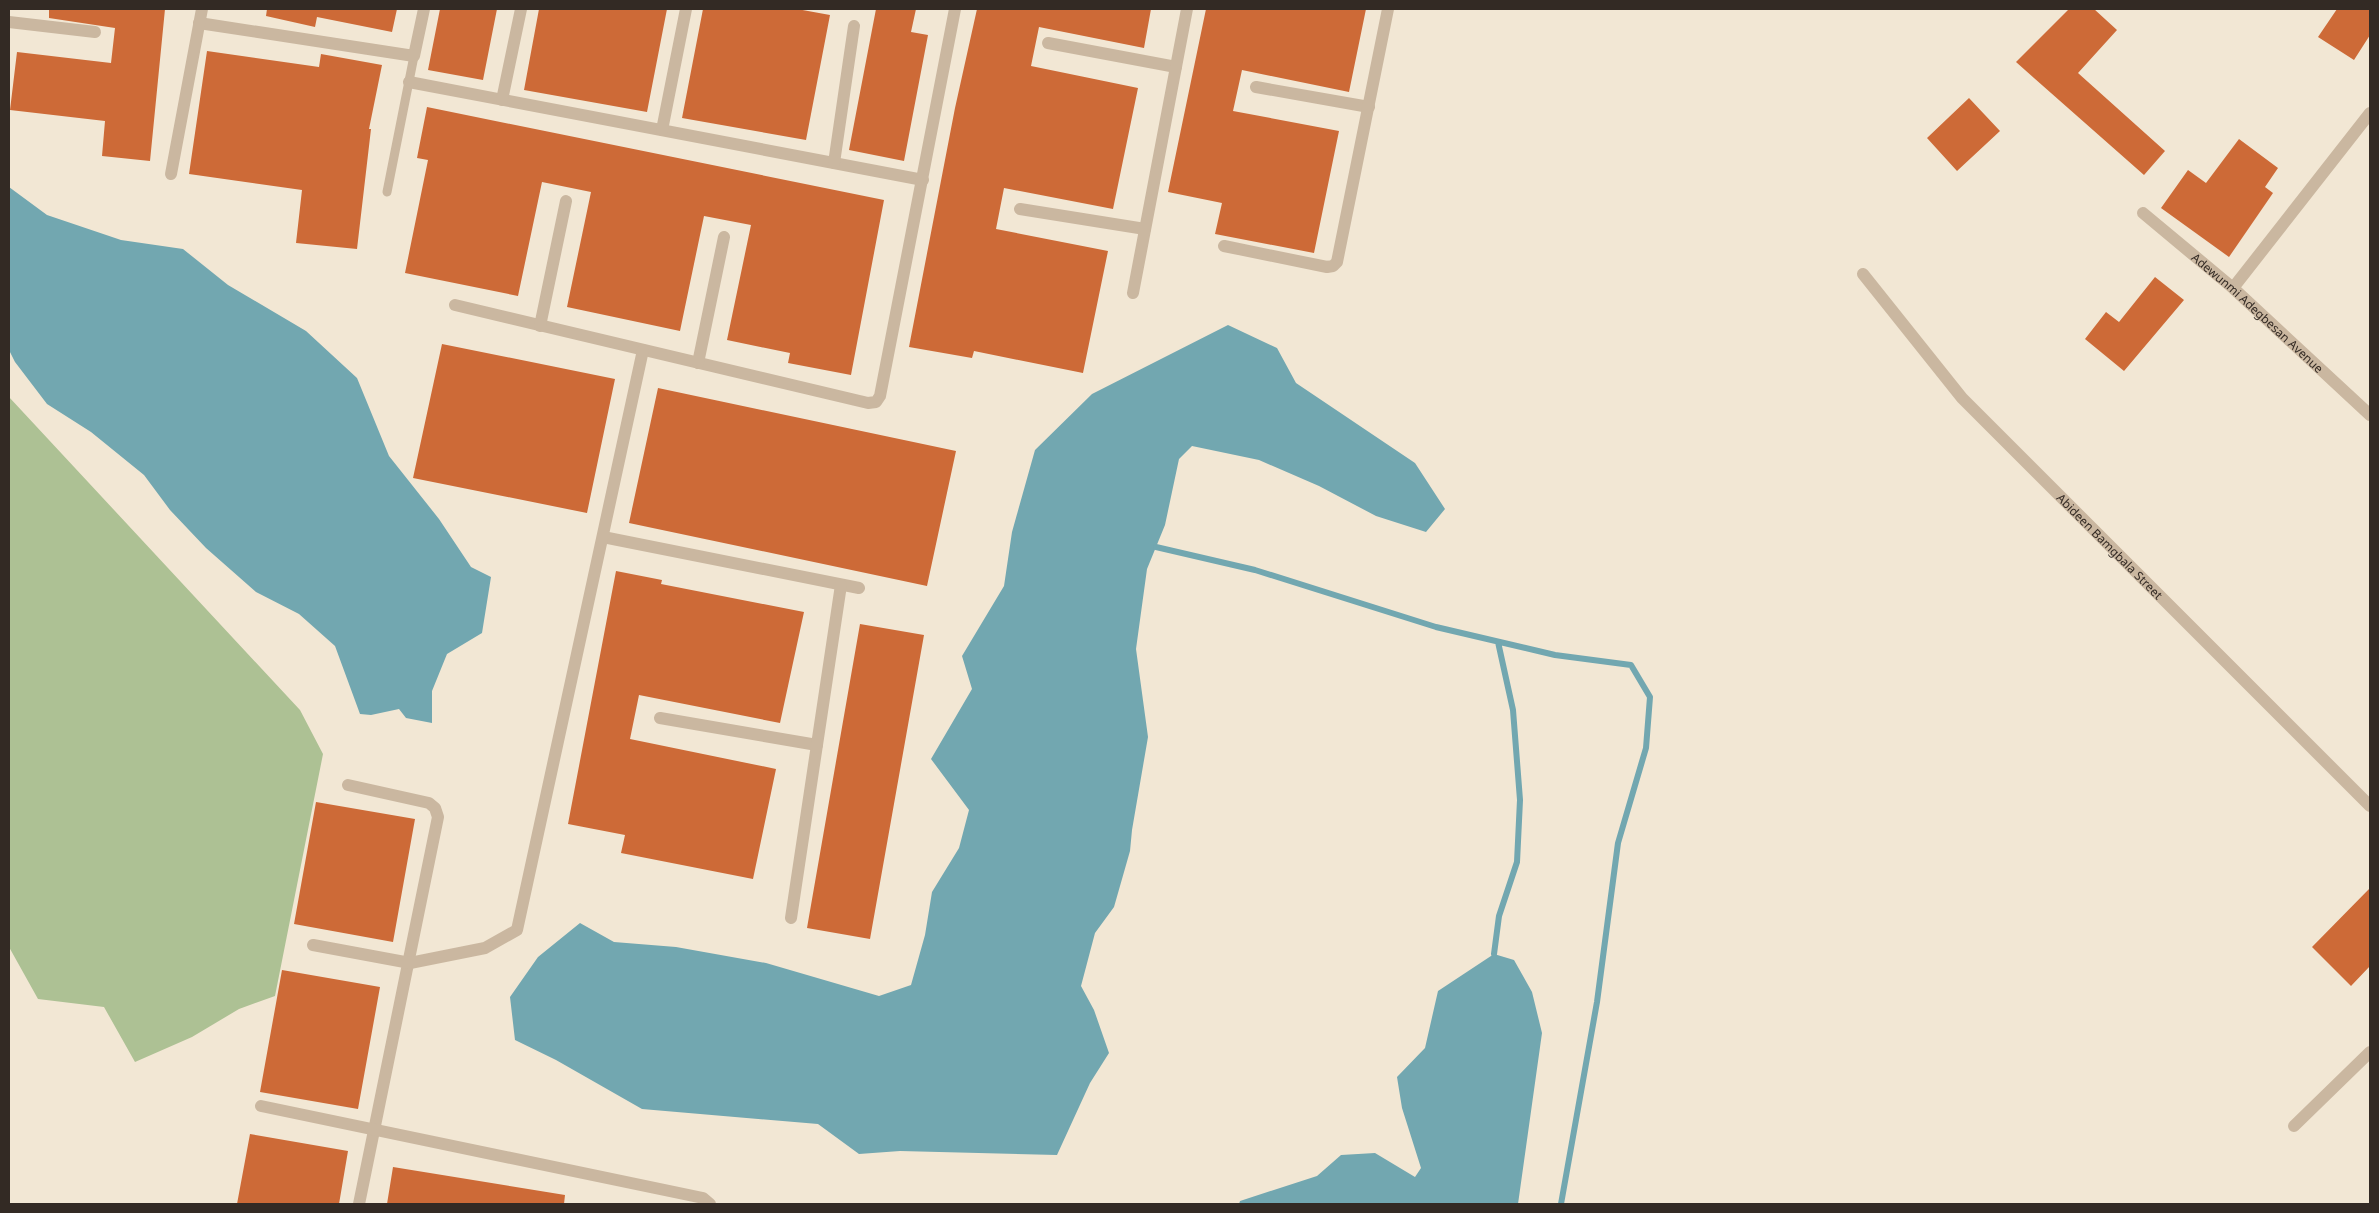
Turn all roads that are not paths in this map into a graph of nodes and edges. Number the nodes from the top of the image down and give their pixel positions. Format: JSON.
{"nodes":[{"id":1,"x":202,"y":9,"type":"edge"},
{"id":2,"x":424,"y":9,"type":"edge"},
{"id":3,"x":521,"y":9,"type":"edge"},
{"id":4,"x":686,"y":9,"type":"edge"},
{"id":5,"x":955,"y":9,"type":"edge"},
{"id":6,"x":1187,"y":9,"type":"edge"},
{"id":7,"x":1388,"y":9,"type":"edge"},
{"id":8,"x":9,"y":22,"type":"edge"},
{"id":9,"x":199,"y":23,"type":"junction"},
{"id":10,"x":854,"y":26,"type":"dead end"},
{"id":11,"x":95,"y":32,"type":"dead end"},
{"id":12,"x":1048,"y":43,"type":"dead end"},
{"id":13,"x":414,"y":56,"type":"junction"},
{"id":14,"x":1176,"y":66,"type":"junction"},
{"id":15,"x":409,"y":82,"type":"junction"},
{"id":16,"x":1256,"y":87,"type":"dead end"},
{"id":17,"x":502,"y":100,"type":"junction"},
{"id":18,"x":1369,"y":107,"type":"junction"},
{"id":19,"x":2370,"y":113,"type":"edge"},
{"id":20,"x":662,"y":130,"type":"junction"},
{"id":21,"x":834,"y":163,"type":"junction"},
{"id":22,"x":170,"y":174,"type":"dead end"},
{"id":23,"x":923,"y":180,"type":"junction"},
{"id":24,"x":387,"y":192,"type":"dead end"},
{"id":25,"x":566,"y":202,"type":"dead end"},
{"id":26,"x":1020,"y":209,"type":"dead end"},
{"id":27,"x":2143,"y":213,"type":"dead end"},
{"id":28,"x":1145,"y":229,"type":"junction"},
{"id":29,"x":724,"y":237,"type":"dead end"},
{"id":30,"x":1224,"y":246,"type":"dead end"},
{"id":31,"x":1863,"y":274,"type":"dead end"},
{"id":32,"x":2233,"y":288,"type":"junction"},
{"id":33,"x":1133,"y":293,"type":"dead end"},
{"id":34,"x":455,"y":305,"type":"dead end"},
{"id":35,"x":540,"y":326,"type":"junction"},
{"id":36,"x":643,"y":350,"type":"junction"},
{"id":37,"x":698,"y":363,"type":"junction"},
{"id":38,"x":2370,"y":415,"type":"edge"},
{"id":39,"x":603,"y":538,"type":"junction"},
{"id":40,"x":841,"y":585,"type":"junction"},
{"id":41,"x":858,"y":588,"type":"dead end"},
{"id":42,"x":660,"y":718,"type":"dead end"},
{"id":43,"x":817,"y":744,"type":"junction"},
{"id":44,"x":348,"y":785,"type":"dead end"},
{"id":45,"x":2370,"y":806,"type":"edge"},
{"id":46,"x":790,"y":918,"type":"dead end"},
{"id":47,"x":314,"y":945,"type":"dead end"},
{"id":48,"x":410,"y":963,"type":"junction"},
{"id":49,"x":2370,"y":1052,"type":"edge"},
{"id":50,"x":260,"y":1106,"type":"dead end"},
{"id":51,"x":2294,"y":1126,"type":"dead end"},
{"id":52,"x":374,"y":1128,"type":"junction"},
{"id":53,"x":359,"y":1204,"type":"edge"},
{"id":54,"x":710,"y":1204,"type":"edge"}],
"edges":[{"from":1,"to":9,"type":"street"},
{"from":2,"to":13,"type":"street"},
{"from":3,"to":17,"type":"street"},
{"from":4,"to":20,"type":"street"},
{"from":5,"to":23,"type":"street"},
{"from":6,"to":14,"type":"street"},
{"from":7,"to":18,"type":"street"},
{"from":8,"to":11,"type":"street"},
{"from":9,"to":13,"type":"street"},
{"from":9,"to":22,"type":"street"},
{"from":10,"to":21,"type":"street"},
{"from":12,"to":14,"type":"street"},
{"from":13,"to":15,"type":"lane"},
{"from":14,"to":28,"type":"street"},
{"from":15,"to":17,"type":"street"},
{"from":15,"to":24,"type":"lane"},
{"from":16,"to":18,"type":"street"},
{"from":17,"to":20,"type":"street"},
{"from":18,"to":30,"type":"street"},
{"from":19,"to":32,"type":"street"},
{"from":20,"to":21,"type":"street"},
{"from":21,"to":23,"type":"street"},
{"from":23,"to":37,"type":"street"},
{"from":25,"to":35,"type":"street"},
{"from":26,"to":28,"type":"street"},
{"from":27,"to":32,"type":"street","name":"Adewunmi Adegbesan Avenue"},
{"from":28,"to":33,"type":"street"},
{"from":29,"to":37,"type":"street"},
{"from":31,"to":45,"type":"street","name":"Abideen Bamgbala Street"},
{"from":32,"to":38,"type":"street","name":"Adewunmi Adegbesan Avenue"},
{"from":34,"to":35,"type":"street"},
{"from":35,"to":36,"type":"street"},
{"from":36,"to":37,"type":"street"},
{"from":36,"to":39,"type":"street"},
{"from":39,"to":40,"type":"street"},
{"from":39,"to":48,"type":"street"},
{"from":40,"to":41,"type":"street"},
{"from":40,"to":43,"type":"street"},
{"from":42,"to":43,"type":"street"},
{"from":43,"to":46,"type":"street"},
{"from":44,"to":48,"type":"street"},
{"from":47,"to":48,"type":"street"},
{"from":48,"to":52,"type":"street"},
{"from":49,"to":51,"type":"street"},
{"from":50,"to":52,"type":"street"},
{"from":52,"to":53,"type":"street"},
{"from":52,"to":54,"type":"street"}]}
